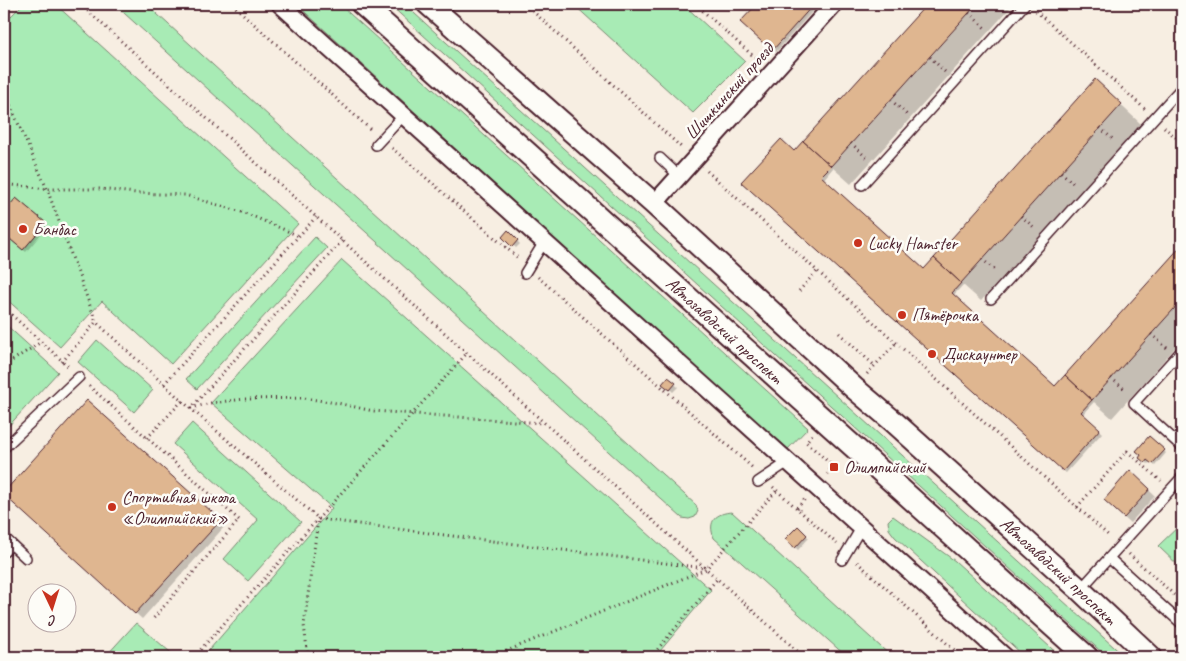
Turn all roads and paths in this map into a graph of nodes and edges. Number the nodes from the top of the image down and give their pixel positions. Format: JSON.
{"nodes":[{"id":1,"x":11,"y":4,"type":"edge"},
{"id":2,"x":80,"y":4,"type":"edge"},
{"id":3,"x":232,"y":4,"type":"edge"},
{"id":4,"x":362,"y":4,"type":"edge"},
{"id":5,"x":428,"y":4,"type":"edge"},
{"id":6,"x":525,"y":4,"type":"edge"},
{"id":7,"x":694,"y":4,"type":"edge"},
{"id":8,"x":834,"y":4,"type":"edge"},
{"id":9,"x":1025,"y":4,"type":"edge"},
{"id":10,"x":286,"y":7,"type":"edge"},
{"id":11,"x":1035,"y":10,"type":"dead end"},
{"id":12,"x":4,"y":12,"type":"edge"},
{"id":13,"x":969,"y":13,"type":"dead end"},
{"id":14,"x":996,"y":37,"type":"junction"},
{"id":15,"x":930,"y":57,"type":"dead end"},
{"id":16,"x":772,"y":72,"type":"junction"},
{"id":17,"x":955,"y":81,"type":"junction"},
{"id":18,"x":4,"y":86,"type":"edge"},
{"id":19,"x":1182,"y":87,"type":"edge"},
{"id":20,"x":890,"y":100,"type":"dead end"},
{"id":21,"x":404,"y":115,"type":"junction"},
{"id":22,"x":1154,"y":118,"type":"junction"},
{"id":23,"x":917,"y":124,"type":"junction"},
{"id":24,"x":1100,"y":128,"type":"dead end"},
{"id":25,"x":379,"y":142,"type":"junction"},
{"id":26,"x":1182,"y":143,"type":"edge"},
{"id":27,"x":851,"y":144,"type":"dead end"},
{"id":28,"x":1125,"y":150,"type":"junction"},
{"id":29,"x":660,"y":158,"type":"dead end"},
{"id":30,"x":878,"y":168,"type":"junction"},
{"id":31,"x":687,"y":171,"type":"junction"},
{"id":32,"x":1061,"y":172,"type":"dead end"},
{"id":33,"x":4,"y":184,"type":"edge"},
{"id":34,"x":862,"y":185,"type":"dead end"},
{"id":35,"x":47,"y":188,"type":"junction"},
{"id":36,"x":1086,"y":194,"type":"junction"},
{"id":37,"x":654,"y":204,"type":"junction"},
{"id":38,"x":1022,"y":216,"type":"dead end"},
{"id":39,"x":316,"y":217,"type":"junction"},
{"id":40,"x":300,"y":236,"type":"junction"},
{"id":41,"x":1046,"y":238,"type":"junction"},
{"id":42,"x":342,"y":241,"type":"junction"},
{"id":43,"x":544,"y":242,"type":"junction"},
{"id":44,"x":982,"y":259,"type":"dead end"},
{"id":45,"x":527,"y":270,"type":"junction"},
{"id":46,"x":817,"y":271,"type":"junction"},
{"id":47,"x":1008,"y":281,"type":"junction"},
{"id":48,"x":799,"y":292,"type":"dead end"},
{"id":49,"x":991,"y":299,"type":"dead end"},
{"id":50,"x":4,"y":308,"type":"edge"},
{"id":51,"x":96,"y":322,"type":"junction"},
{"id":52,"x":839,"y":333,"type":"dead end"},
{"id":53,"x":1151,"y":334,"type":"dead end"},
{"id":54,"x":41,"y":342,"type":"junction"},
{"id":55,"x":896,"y":343,"type":"junction"},
{"id":56,"x":467,"y":353,"type":"junction"},
{"id":57,"x":1179,"y":354,"type":"edge"},
{"id":58,"x":62,"y":362,"type":"junction"},
{"id":59,"x":4,"y":366,"type":"edge"},
{"id":60,"x":875,"y":366,"type":"junction"},
{"id":61,"x":79,"y":377,"type":"junction"},
{"id":62,"x":863,"y":378,"type":"dead end"},
{"id":63,"x":1112,"y":378,"type":"dead end"},
{"id":64,"x":164,"y":384,"type":"junction"},
{"id":65,"x":182,"y":400,"type":"junction"},
{"id":66,"x":1138,"y":400,"type":"junction"},
{"id":67,"x":191,"y":408,"type":"junction"},
{"id":68,"x":543,"y":422,"type":"junction"},
{"id":69,"x":813,"y":433,"type":"dead end"},
{"id":70,"x":147,"y":438,"type":"junction"},
{"id":71,"x":806,"y":442,"type":"dead end"},
{"id":72,"x":1182,"y":446,"type":"edge"},
{"id":73,"x":4,"y":448,"type":"edge"},
{"id":74,"x":788,"y":462,"type":"junction"},
{"id":75,"x":1182,"y":477,"type":"edge"},
{"id":76,"x":761,"y":480,"type":"junction"},
{"id":77,"x":777,"y":490,"type":"junction"},
{"id":78,"x":1171,"y":490,"type":"junction"},
{"id":79,"x":1077,"y":507,"type":"junction"},
{"id":80,"x":318,"y":519,"type":"junction"},
{"id":81,"x":861,"y":528,"type":"junction"},
{"id":82,"x":4,"y":537,"type":"edge"},
{"id":83,"x":11,"y":544,"type":"junction"},
{"id":84,"x":1120,"y":546,"type":"junction"},
{"id":85,"x":4,"y":552,"type":"edge"},
{"id":86,"x":844,"y":556,"type":"junction"},
{"id":87,"x":26,"y":558,"type":"dead end"},
{"id":88,"x":1109,"y":558,"type":"junction"},
{"id":89,"x":706,"y":569,"type":"junction"},
{"id":90,"x":717,"y":579,"type":"junction"},
{"id":91,"x":1080,"y":590,"type":"junction"},
{"id":92,"x":1182,"y":602,"type":"edge"},
{"id":93,"x":152,"y":620,"type":"dead end"},
{"id":94,"x":1182,"y":624,"type":"edge"},
{"id":95,"x":194,"y":657,"type":"edge"},
{"id":96,"x":308,"y":657,"type":"edge"},
{"id":97,"x":492,"y":657,"type":"edge"},
{"id":98,"x":651,"y":657,"type":"edge"},
{"id":99,"x":804,"y":657,"type":"edge"},
{"id":100,"x":962,"y":657,"type":"edge"},
{"id":101,"x":1005,"y":657,"type":"edge"},
{"id":102,"x":1088,"y":657,"type":"edge"},
{"id":103,"x":1151,"y":657,"type":"edge"}],
"edges":[{"from":1,"to":12,"type":"path"},
{"from":2,"to":39,"type":"path"},
{"from":3,"to":25,"type":"path"},
{"from":4,"to":102,"type":"street","name":"Автозаводский проспект"},
{"from":5,"to":37,"type":"street","name":"Автозаводский проспект"},
{"from":6,"to":31,"type":"path"},
{"from":7,"to":16,"type":"path"},
{"from":8,"to":16,"type":"street","name":"Шишкинский проезд"},
{"from":9,"to":14,"type":"lane"},
{"from":10,"to":21,"type":"street"},
{"from":11,"to":22,"type":"path"},
{"from":13,"to":14,"type":"path"},
{"from":14,"to":17,"type":"lane"},
{"from":15,"to":17,"type":"path"},
{"from":16,"to":31,"type":"street","name":"Шишкинский проезд"},
{"from":17,"to":23,"type":"lane"},
{"from":18,"to":35,"type":"path"},
{"from":19,"to":22,"type":"lane"},
{"from":20,"to":23,"type":"path"},
{"from":21,"to":25,"type":"lane"},
{"from":21,"to":43,"type":"street"},
{"from":22,"to":26,"type":"path"},
{"from":22,"to":28,"type":"lane"},
{"from":23,"to":30,"type":"lane"},
{"from":24,"to":28,"type":"path"},
{"from":25,"to":45,"type":"path"},
{"from":27,"to":30,"type":"path"},
{"from":28,"to":36,"type":"lane"},
{"from":29,"to":31,"type":"lane"},
{"from":30,"to":34,"type":"lane"},
{"from":31,"to":37,"type":"street","name":"Шишкинский проезд"},
{"from":31,"to":46,"type":"path"},
{"from":32,"to":36,"type":"path"},
{"from":33,"to":35,"type":"path"},
{"from":35,"to":40,"type":"path"},
{"from":35,"to":51,"type":"path"},
{"from":36,"to":41,"type":"lane"},
{"from":37,"to":91,"type":"street","name":"Автозаводский проспект"},
{"from":38,"to":41,"type":"path"},
{"from":39,"to":40,"type":"path"},
{"from":39,"to":42,"type":"path"},
{"from":40,"to":64,"type":"path"},
{"from":41,"to":47,"type":"lane"},
{"from":42,"to":56,"type":"path"},
{"from":42,"to":67,"type":"path"},
{"from":43,"to":45,"type":"lane"},
{"from":43,"to":74,"type":"street"},
{"from":44,"to":47,"type":"path"},
{"from":45,"to":76,"type":"path"},
{"from":46,"to":48,"type":"path"},
{"from":46,"to":55,"type":"path"},
{"from":47,"to":49,"type":"lane"},
{"from":50,"to":54,"type":"path"},
{"from":51,"to":58,"type":"path"},
{"from":51,"to":64,"type":"path"},
{"from":52,"to":60,"type":"path"},
{"from":53,"to":57,"type":"path"},
{"from":54,"to":58,"type":"path"},
{"from":54,"to":59,"type":"path"},
{"from":55,"to":60,"type":"path"},
{"from":55,"to":79,"type":"path"},
{"from":56,"to":68,"type":"path"},
{"from":56,"to":80,"type":"path"},
{"from":57,"to":66,"type":"lane"},
{"from":58,"to":61,"type":"path"},
{"from":60,"to":62,"type":"path"},
{"from":61,"to":70,"type":"path"},
{"from":61,"to":73,"type":"lane"},
{"from":63,"to":66,"type":"path"},
{"from":64,"to":65,"type":"path"},
{"from":65,"to":67,"type":"path"},
{"from":65,"to":70,"type":"path"},
{"from":66,"to":72,"type":"lane"},
{"from":67,"to":68,"type":"path"},
{"from":67,"to":80,"type":"path"},
{"from":68,"to":89,"type":"path"},
{"from":69,"to":71,"type":"path"},
{"from":70,"to":93,"type":"path"},
{"from":74,"to":76,"type":"lane"},
{"from":74,"to":81,"type":"street"},
{"from":75,"to":78,"type":"lane"},
{"from":76,"to":77,"type":"path"},
{"from":77,"to":86,"type":"path"},
{"from":77,"to":89,"type":"path"},
{"from":78,"to":79,"type":"path"},
{"from":78,"to":84,"type":"lane"},
{"from":79,"to":84,"type":"path"},
{"from":80,"to":89,"type":"path"},
{"from":80,"to":95,"type":"path"},
{"from":80,"to":96,"type":"path"},
{"from":81,"to":86,"type":"lane"},
{"from":81,"to":101,"type":"street"},
{"from":82,"to":83,"type":"lane"},
{"from":83,"to":85,"type":"lane"},
{"from":83,"to":87,"type":"lane"},
{"from":84,"to":88,"type":"lane"},
{"from":84,"to":92,"type":"path"},
{"from":86,"to":100,"type":"path"},
{"from":88,"to":91,"type":"lane"},
{"from":88,"to":94,"type":"lane"},
{"from":89,"to":90,"type":"path"},
{"from":89,"to":97,"type":"path"},
{"from":90,"to":98,"type":"path"},
{"from":90,"to":99,"type":"path"},
{"from":91,"to":103,"type":"street","name":"Автозаводский проспект"}]}
